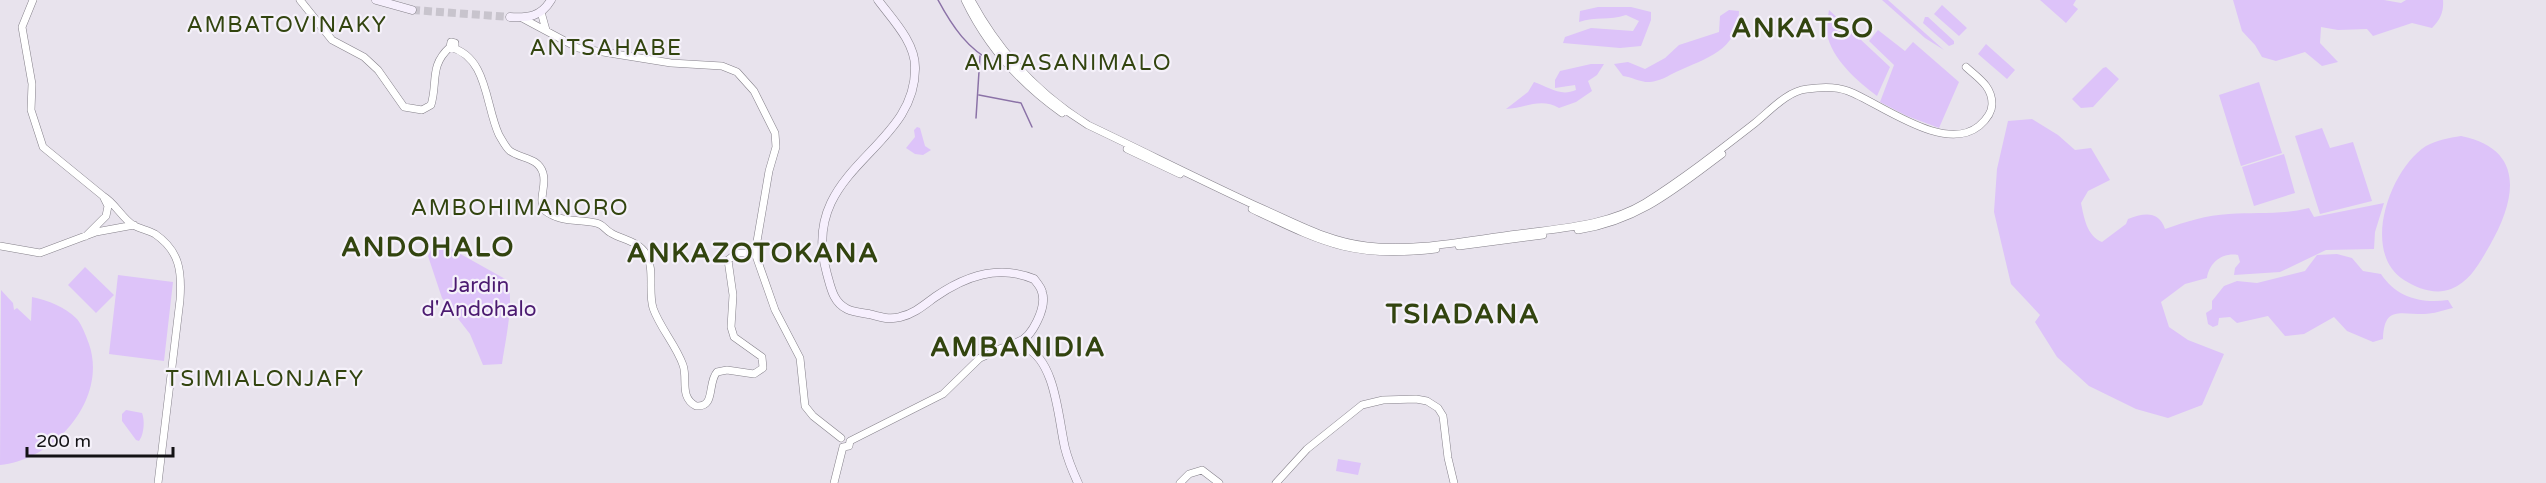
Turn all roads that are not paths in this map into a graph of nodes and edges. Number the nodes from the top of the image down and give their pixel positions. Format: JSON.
{"nodes":[{"id":1,"x":33,"y":0,"type":"edge"},
{"id":2,"x":300,"y":0,"type":"edge"},
{"id":3,"x":377,"y":0,"type":"edge"},
{"id":4,"x":396,"y":0,"type":"edge"},
{"id":5,"x":551,"y":0,"type":"edge"},
{"id":6,"x":878,"y":0,"type":"edge"},
{"id":7,"x":965,"y":0,"type":"edge"},
{"id":8,"x":971,"y":0,"type":"edge"},
{"id":9,"x":403,"y":8,"type":"junction"},
{"id":10,"x":412,"y":10,"type":"tunnel mouth"},
{"id":11,"x":538,"y":14,"type":"junction"},
{"id":12,"x":510,"y":17,"type":"tunnel mouth"},
{"id":13,"x":522,"y":18,"type":"junction"},
{"id":14,"x":548,"y":31,"type":"junction"},
{"id":15,"x":1966,"y":67,"type":"dead end"},
{"id":16,"x":1804,"y":89,"type":"junction"},
{"id":17,"x":103,"y":196,"type":"junction"},
{"id":18,"x":134,"y":225,"type":"junction"},
{"id":19,"x":86,"y":236,"type":"junction"},
{"id":20,"x":0,"y":246,"type":"edge"},
{"id":21,"x":755,"y":253,"type":"junction"},
{"id":22,"x":1022,"y":345,"type":"junction"},
{"id":23,"x":841,"y":438,"type":"junction"},
{"id":24,"x":850,"y":441,"type":"junction"},
{"id":25,"x":843,"y":447,"type":"junction"},
{"id":26,"x":158,"y":483,"type":"edge"},
{"id":27,"x":834,"y":483,"type":"edge"},
{"id":28,"x":1078,"y":483,"type":"edge"},
{"id":29,"x":1180,"y":483,"type":"edge"},
{"id":30,"x":1219,"y":483,"type":"edge"},
{"id":31,"x":1276,"y":483,"type":"edge"},
{"id":32,"x":1454,"y":483,"type":"edge"}],
"edges":[{"from":1,"to":17,"type":"street"},
{"from":2,"to":21,"type":"street"},
{"from":3,"to":9,"type":"main road"},
{"from":4,"to":9,"type":"main road"},
{"from":5,"to":11,"type":"main road"},
{"from":6,"to":22,"type":"main road"},
{"from":7,"to":16,"type":"street"},
{"from":8,"to":16,"type":"street"},
{"from":9,"to":10,"type":"main road"},
{"from":11,"to":13,"type":"main road"},
{"from":11,"to":14,"type":"street"},
{"from":12,"to":13,"type":"main road"},
{"from":13,"to":14,"type":"street"},
{"from":14,"to":21,"type":"street"},
{"from":15,"to":16,"type":"street"},
{"from":17,"to":18,"type":"street"},
{"from":17,"to":19,"type":"street"},
{"from":18,"to":19,"type":"street"},
{"from":18,"to":26,"type":"street"},
{"from":19,"to":20,"type":"street"},
{"from":21,"to":23,"type":"street"},
{"from":22,"to":24,"type":"street"},
{"from":22,"to":28,"type":"main road"},
{"from":23,"to":24,"type":"street"},
{"from":23,"to":25,"type":"street"},
{"from":24,"to":25,"type":"street"},
{"from":25,"to":27,"type":"street"},
{"from":29,"to":30,"type":"street"},
{"from":31,"to":32,"type":"street"}]}
